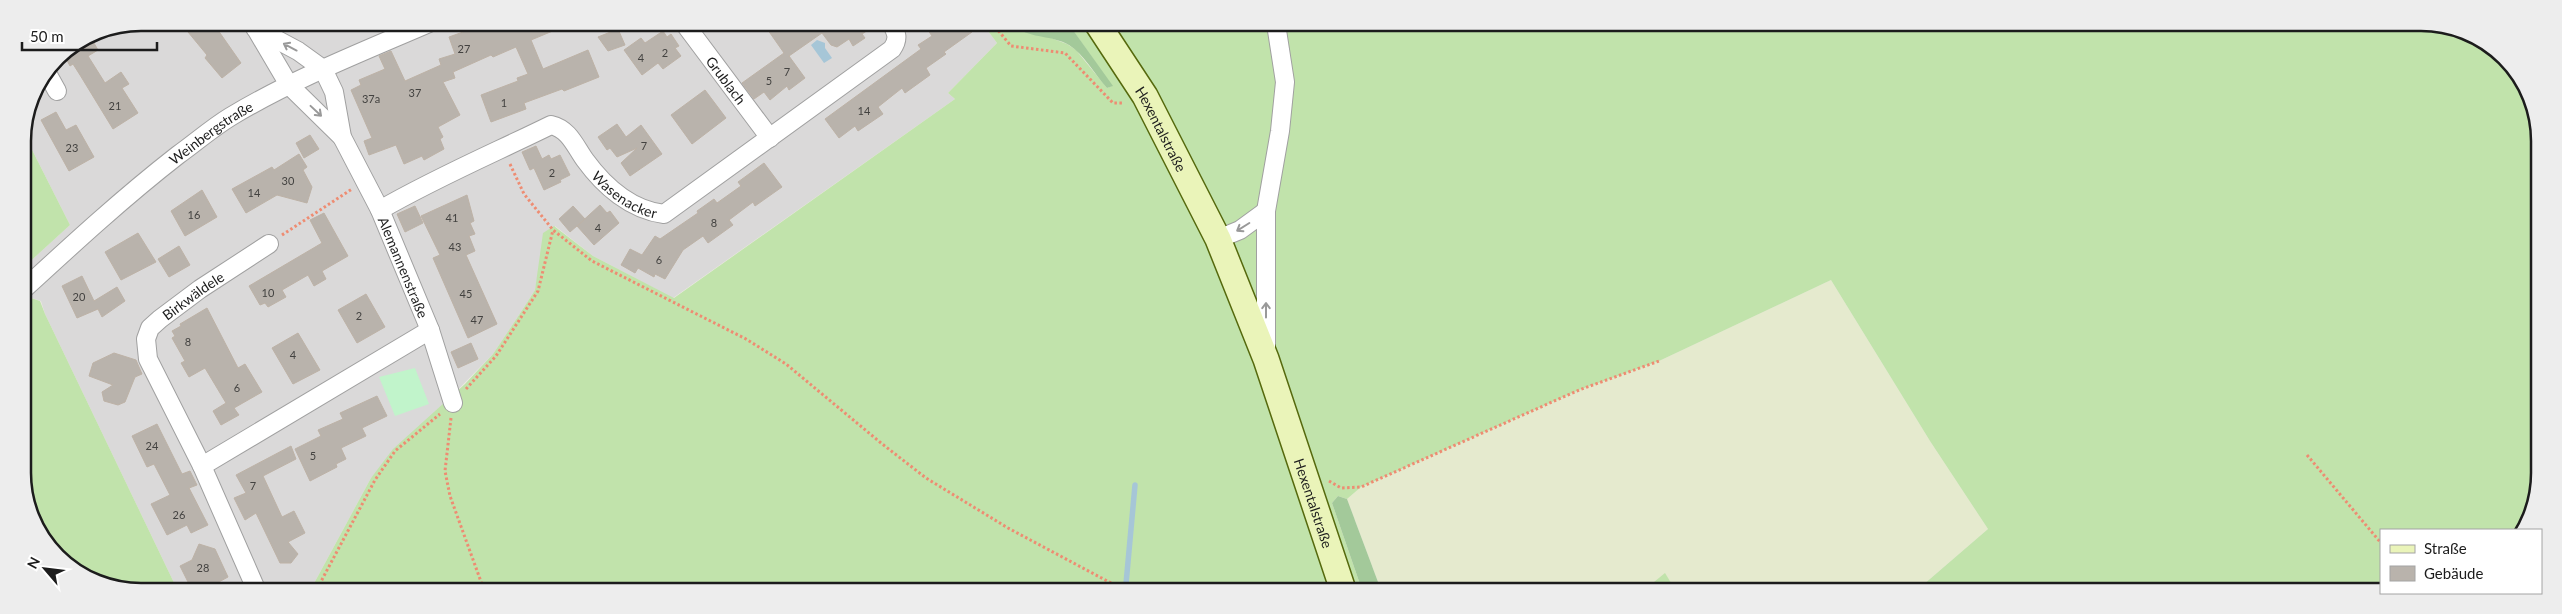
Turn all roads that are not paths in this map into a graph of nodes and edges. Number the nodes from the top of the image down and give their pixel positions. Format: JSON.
{"nodes":[{"id":1,"x":255,"y":31,"type":"edge"},
{"id":2,"x":261,"y":31,"type":"edge"},
{"id":3,"x":410,"y":31,"type":"edge"},
{"id":4,"x":690,"y":31,"type":"edge"},
{"id":5,"x":898,"y":31,"type":"edge"},
{"id":6,"x":1101,"y":31,"type":"edge"},
{"id":7,"x":1277,"y":31,"type":"edge"},
{"id":8,"x":323,"y":69,"type":"junction"},
{"id":9,"x":50,"y":79,"type":"edge"},
{"id":10,"x":289,"y":85,"type":"junction"},
{"id":11,"x":57,"y":91,"type":"dead end"},
{"id":12,"x":342,"y":137,"type":"junction"},
{"id":13,"x":770,"y":138,"type":"junction"},
{"id":14,"x":380,"y":210,"type":"junction"},
{"id":15,"x":1266,"y":212,"type":"junction"},
{"id":16,"x":1218,"y":239,"type":"junction"},
{"id":17,"x":269,"y":244,"type":"road end"},
{"id":18,"x":31,"y":282,"type":"edge"},
{"id":19,"x":430,"y":330,"type":"junction"},
{"id":20,"x":1266,"y":359,"type":"junction"},
{"id":21,"x":453,"y":403,"type":"road end"},
{"id":22,"x":202,"y":466,"type":"junction"},
{"id":23,"x":253,"y":583,"type":"edge"},
{"id":24,"x":1341,"y":583,"type":"edge"}],
"edges":[{"from":1,"to":10,"type":"street","name":"Alemannenstraße"},
{"from":8,"to":2,"type":"street","name":"Alemannenstraße","one_way":true},
{"from":3,"to":8,"type":"street","name":"Weinbergstraße"},
{"from":4,"to":13,"type":"street","name":"Grublach"},
{"from":5,"to":13,"type":"street","name":"Wasenacker"},
{"from":6,"to":16,"type":"main road","name":"Hexentalstraße"},
{"from":7,"to":15,"type":"street","name":"Hexentalstraße"},
{"from":8,"to":10,"type":"street","name":"Weinbergstraße"},
{"from":8,"to":12,"type":"street","name":"Alemannenstraße"},
{"from":9,"to":11,"type":"street"},
{"from":10,"to":12,"type":"street","name":"Alemannenstraße","one_way":true},
{"from":10,"to":18,"type":"street","name":"Weinbergstraße"},
{"from":12,"to":14,"type":"street","name":"Alemannenstraße"},
{"from":13,"to":14,"type":"street","name":"Wasenacker"},
{"from":14,"to":19,"type":"street","name":"Alemannenstraße"},
{"from":15,"to":16,"type":"street","one_way":true},
{"from":20,"to":15,"type":"street","name":"Hexentalstraße","one_way":true},
{"from":16,"to":20,"type":"main road","name":"Hexentalstraße"},
{"from":17,"to":22,"type":"street","name":"Birkwäldele"},
{"from":19,"to":21,"type":"street","name":"Alemannenstraße"},
{"from":19,"to":22,"type":"street"},
{"from":20,"to":24,"type":"main road","name":"Hexentalstraße"},
{"from":22,"to":23,"type":"street","name":"Birkwäldele"}]}
